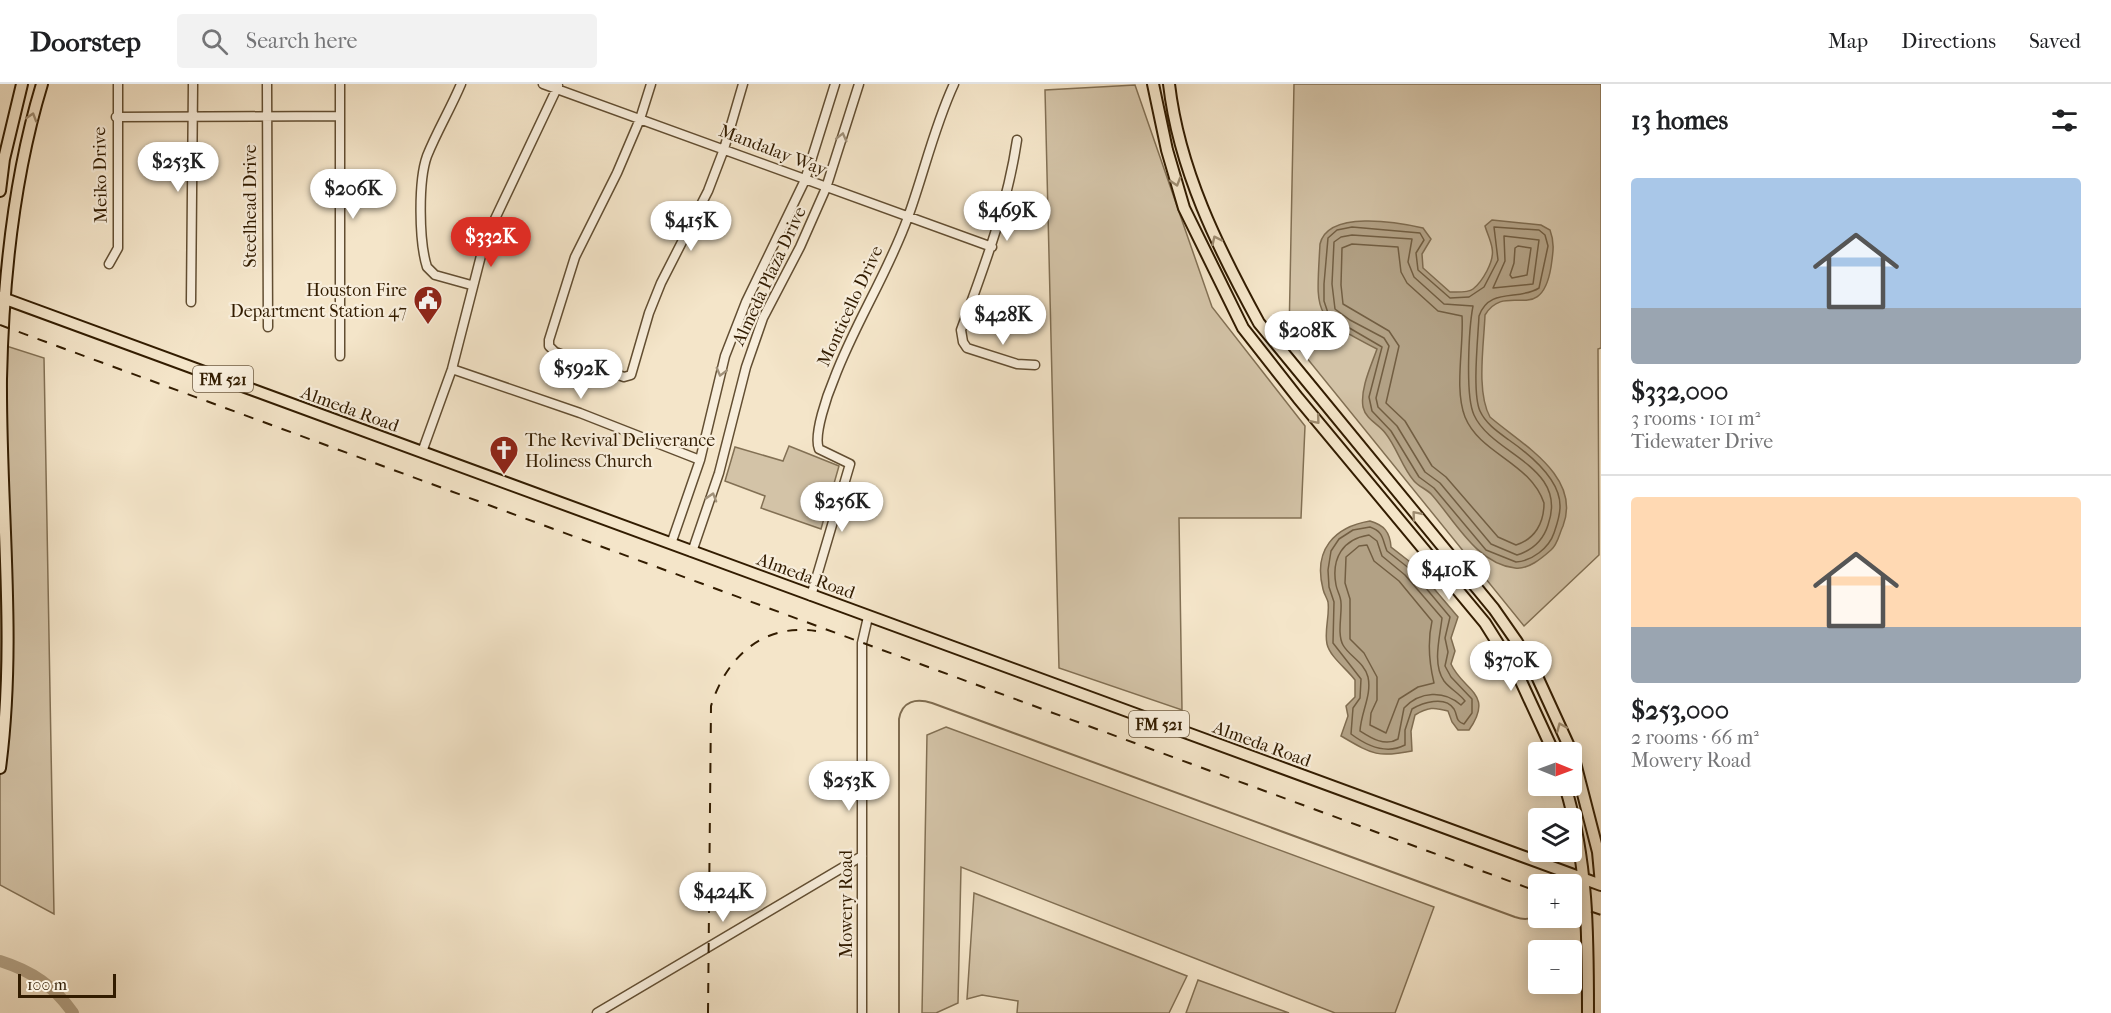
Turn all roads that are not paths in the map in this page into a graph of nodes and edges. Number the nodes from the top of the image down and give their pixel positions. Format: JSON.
{"nodes":[{"id":1,"x":22,"y":84,"type":"edge"},
{"id":2,"x":42,"y":84,"type":"edge"},
{"id":3,"x":118,"y":84,"type":"edge"},
{"id":4,"x":193,"y":84,"type":"edge"},
{"id":5,"x":267,"y":84,"type":"edge"},
{"id":6,"x":340,"y":84,"type":"edge"},
{"id":7,"x":461,"y":84,"type":"edge"},
{"id":8,"x":543,"y":84,"type":"edge"},
{"id":9,"x":651,"y":84,"type":"edge"},
{"id":10,"x":743,"y":84,"type":"edge"},
{"id":11,"x":835,"y":84,"type":"edge"},
{"id":12,"x":859,"y":84,"type":"edge"},
{"id":13,"x":954,"y":84,"type":"edge"},
{"id":14,"x":1153,"y":84,"type":"edge"},
{"id":15,"x":1169,"y":84,"type":"edge"},
{"id":16,"x":557,"y":87,"type":"edge"},
{"id":17,"x":266,"y":116,"type":"junction"},
{"id":18,"x":340,"y":116,"type":"junction"},
{"id":19,"x":116,"y":117,"type":"junction"},
{"id":20,"x":192,"y":117,"type":"junction"},
{"id":21,"x":640,"y":119,"type":"junction"},
{"id":22,"x":9,"y":138,"type":"junction"},
{"id":23,"x":1017,"y":140,"type":"dead end"},
{"id":24,"x":26,"y":144,"type":"junction"},
{"id":25,"x":1182,"y":146,"type":"junction"},
{"id":26,"x":724,"y":149,"type":"junction"},
{"id":27,"x":1167,"y":150,"type":"junction"},
{"id":28,"x":805,"y":180,"type":"junction"},
{"id":29,"x":826,"y":188,"type":"junction"},
{"id":30,"x":0,"y":191,"type":"edge"},
{"id":31,"x":908,"y":217,"type":"junction"},
{"id":32,"x":992,"y":247,"type":"junction"},
{"id":33,"x":109,"y":264,"type":"dead end"},
{"id":34,"x":1233,"y":275,"type":"junction"},
{"id":35,"x":1219,"y":282,"type":"junction"},
{"id":36,"x":471,"y":285,"type":"junction"},
{"id":37,"x":3,"y":298,"type":"edge"},
{"id":38,"x":191,"y":303,"type":"dead end"},
{"id":39,"x":268,"y":327,"type":"dead end"},
{"id":40,"x":340,"y":356,"type":"dead end"},
{"id":41,"x":1035,"y":365,"type":"dead end"},
{"id":42,"x":452,"y":369,"type":"junction"},
{"id":43,"x":1311,"y":389,"type":"junction"},
{"id":44,"x":1298,"y":398,"type":"junction"},
{"id":45,"x":1,"y":443,"type":"edge"},
{"id":46,"x":422,"y":452,"type":"junction"},
{"id":47,"x":700,"y":460,"type":"junction"},
{"id":48,"x":1392,"y":486,"type":"junction"},
{"id":49,"x":1378,"y":495,"type":"junction"},
{"id":50,"x":671,"y":544,"type":"junction"},
{"id":51,"x":3,"y":545,"type":"edge"},
{"id":52,"x":692,"y":552,"type":"junction"},
{"id":53,"x":811,"y":596,"type":"junction"},
{"id":54,"x":868,"y":616,"type":"junction"},
{"id":55,"x":5,"y":661,"type":"edge"},
{"id":56,"x":1549,"y":742,"type":"edge"},
{"id":57,"x":1566,"y":742,"type":"edge"},
{"id":58,"x":0,"y":768,"type":"edge"},
{"id":59,"x":1582,"y":791,"type":"edge"},
{"id":60,"x":1567,"y":796,"type":"edge"},
{"id":61,"x":862,"y":856,"type":"junction"},
{"id":62,"x":1584,"y":879,"type":"junction"},
{"id":63,"x":1601,"y":885,"type":"edge"},
{"id":64,"x":597,"y":1013,"type":"edge"},
{"id":65,"x":862,"y":1013,"type":"edge"},
{"id":66,"x":1588,"y":1013,"type":"edge"}],
"edges":[{"from":1,"to":22,"type":"main road"},
{"from":24,"to":2,"type":"main road","one_way":true},
{"from":3,"to":19,"type":"street","name":"Meiko Drive"},
{"from":4,"to":20,"type":"street"},
{"from":5,"to":17,"type":"street","name":"Steelhead Drive"},
{"from":6,"to":18,"type":"street"},
{"from":7,"to":36,"type":"street"},
{"from":8,"to":16,"type":"street","name":"Mandalay Way"},
{"from":9,"to":21,"type":"street"},
{"from":10,"to":26,"type":"street"},
{"from":11,"to":28,"type":"street","name":"Almeda Plaza Drive"},
{"from":29,"to":12,"type":"street","name":"Almeda Plaza Drive","one_way":true},
{"from":13,"to":31,"type":"street","name":"Monticello Drive"},
{"from":14,"to":27,"type":"main road"},
{"from":15,"to":25,"type":"main road"},
{"from":16,"to":21,"type":"street","name":"Mandalay Way"},
{"from":16,"to":36,"type":"street"},
{"from":17,"to":18,"type":"street"},
{"from":17,"to":20,"type":"street"},
{"from":17,"to":39,"type":"street","name":"Steelhead Drive"},
{"from":18,"to":40,"type":"street"},
{"from":19,"to":20,"type":"street"},
{"from":19,"to":33,"type":"street","name":"Meiko Drive"},
{"from":20,"to":38,"type":"street"},
{"from":21,"to":26,"type":"street","name":"Mandalay Way"},
{"from":21,"to":26,"type":"street"},
{"from":22,"to":24,"type":"main road"},
{"from":22,"to":30,"type":"main road"},
{"from":23,"to":32,"type":"street"},
{"from":24,"to":37,"type":"main road"},
{"from":25,"to":27,"type":"main road"},
{"from":34,"to":25,"type":"main road","one_way":true},
{"from":26,"to":28,"type":"street","name":"Mandalay Way"},
{"from":27,"to":35,"type":"main road","one_way":true},
{"from":28,"to":29,"type":"street","name":"Mandalay Way"},
{"from":28,"to":47,"type":"street","name":"Almeda Plaza Drive","one_way":true},
{"from":29,"to":31,"type":"street","name":"Mandalay Way"},
{"from":52,"to":29,"type":"street","name":"Almeda Plaza Drive","one_way":true},
{"from":31,"to":32,"type":"street","name":"Mandalay Way"},
{"from":31,"to":53,"type":"street","name":"Monticello Drive"},
{"from":32,"to":41,"type":"street"},
{"from":34,"to":35,"type":"main road"},
{"from":34,"to":43,"type":"main road"},
{"from":35,"to":44,"type":"main road"},
{"from":36,"to":42,"type":"street"},
{"from":37,"to":45,"type":"main road"},
{"from":37,"to":46,"type":"main road","name":"Almeda Road","number":"FM 521"},
{"from":42,"to":46,"type":"street"},
{"from":42,"to":47,"type":"street"},
{"from":43,"to":44,"type":"main road"},
{"from":43,"to":48,"type":"main road"},
{"from":44,"to":49,"type":"main road","one_way":true},
{"from":45,"to":51,"type":"main road"},
{"from":46,"to":50,"type":"main road","name":"Almeda Road","number":"FM 521"},
{"from":47,"to":50,"type":"street","name":"Almeda Plaza Drive"},
{"from":48,"to":49,"type":"main road"},
{"from":57,"to":48,"type":"main road","one_way":true},
{"from":49,"to":56,"type":"main road"},
{"from":50,"to":52,"type":"main road","name":"Almeda Road","number":"FM 521"},
{"from":51,"to":55,"type":"main road"},
{"from":52,"to":53,"type":"main road","name":"Almeda Road","number":"FM 521"},
{"from":53,"to":54,"type":"main road","name":"Almeda Road","number":"FM 521"},
{"from":54,"to":61,"type":"street","name":"Mowery Road"},
{"from":54,"to":62,"type":"main road","name":"Almeda Road","number":"FM 521"},
{"from":55,"to":58,"type":"main road"},
{"from":59,"to":63,"type":"main road"},
{"from":60,"to":62,"type":"main road"},
{"from":61,"to":64,"type":"street"},
{"from":61,"to":65,"type":"street","name":"Mowery Road"},
{"from":62,"to":63,"type":"main road","name":"Almeda Road","number":"FM 521"},
{"from":62,"to":66,"type":"main road"}]}
